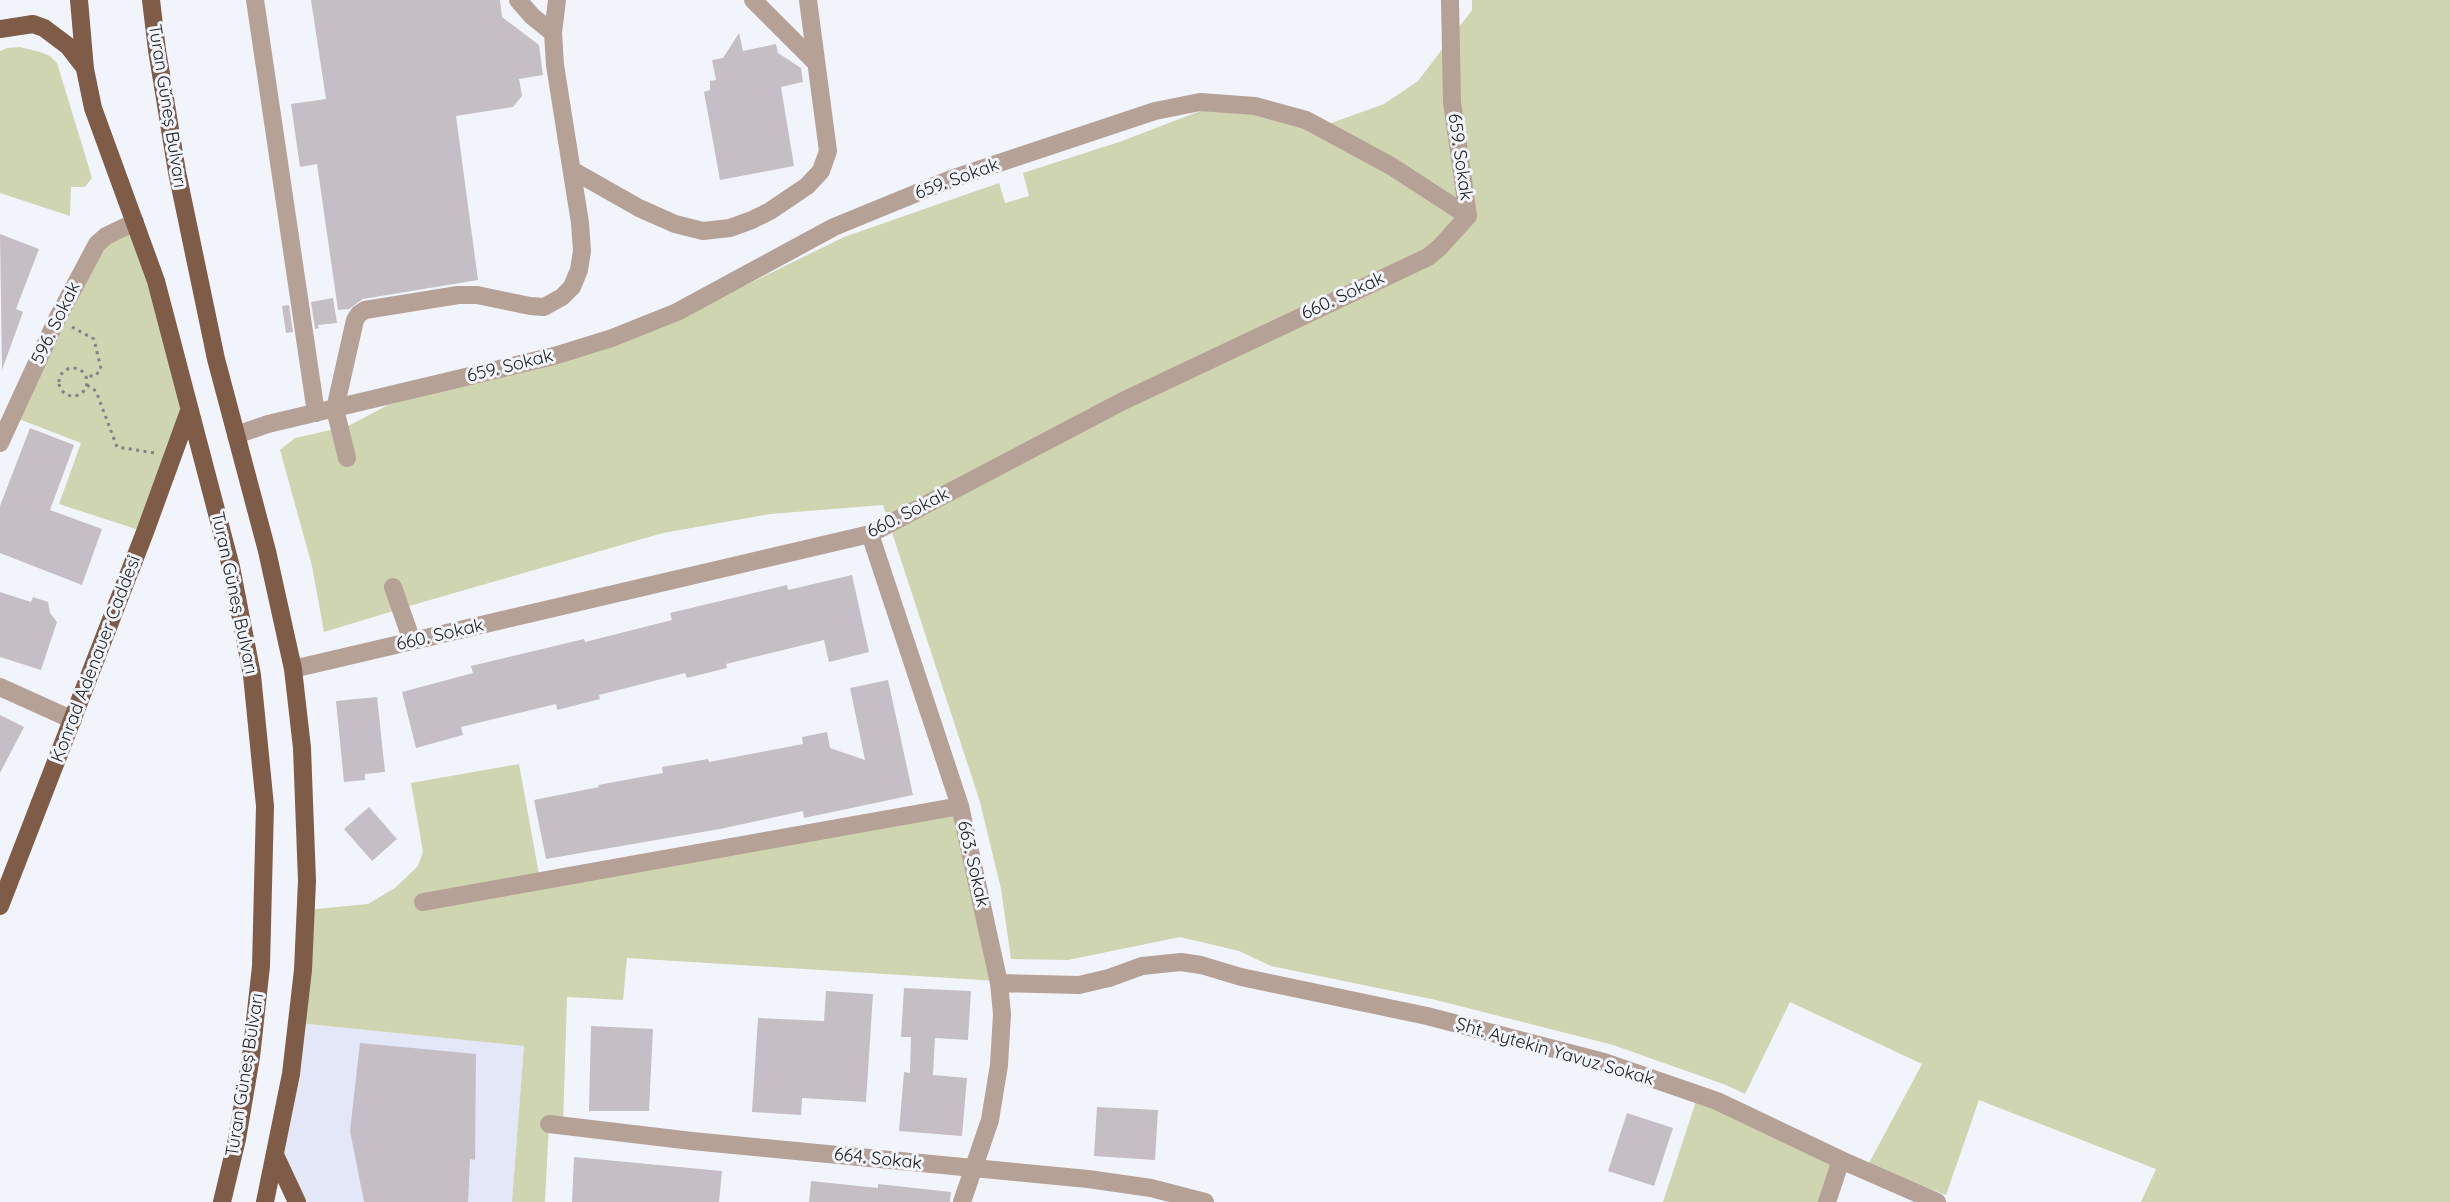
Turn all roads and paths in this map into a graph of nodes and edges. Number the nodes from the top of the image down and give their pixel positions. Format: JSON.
{"nodes":[{"id":1,"x":79,"y":0,"type":"edge"},
{"id":2,"x":151,"y":0,"type":"edge"},
{"id":3,"x":255,"y":0,"type":"edge"},
{"id":4,"x":518,"y":0,"type":"edge"},
{"id":5,"x":557,"y":0,"type":"edge"},
{"id":6,"x":753,"y":0,"type":"edge"},
{"id":7,"x":808,"y":0,"type":"edge"},
{"id":8,"x":1450,"y":0,"type":"edge"},
{"id":9,"x":0,"y":29,"type":"edge"},
{"id":10,"x":553,"y":33,"type":"junction"},
{"id":11,"x":815,"y":62,"type":"junction"},
{"id":12,"x":85,"y":69,"type":"junction"},
{"id":13,"x":572,"y":170,"type":"junction"},
{"id":14,"x":1468,"y":216,"type":"junction"},
{"id":15,"x":135,"y":222,"type":"junction"},
{"id":16,"x":57,"y":319,"type":"junction"},
{"id":17,"x":86,"y":376,"type":"junction"},
{"id":18,"x":87,"y":385,"type":"junction"},
{"id":19,"x":335,"y":409,"type":"junction"},
{"id":20,"x":189,"y":411,"type":"junction"},
{"id":21,"x":316,"y":413,"type":"junction"},
{"id":22,"x":236,"y":435,"type":"junction"},
{"id":23,"x":0,"y":443,"type":"edge"},
{"id":24,"x":173,"y":456,"type":"junction"},
{"id":25,"x":347,"y":458,"type":"dead end"},
{"id":26,"x":870,"y":534,"type":"junction"},
{"id":27,"x":393,"y":587,"type":"dead end"},
{"id":28,"x":412,"y":641,"type":"junction"},
{"id":29,"x":293,"y":669,"type":"junction"},
{"id":30,"x":0,"y":687,"type":"edge"},
{"id":31,"x":73,"y":720,"type":"junction"},
{"id":32,"x":960,"y":806,"type":"junction"},
{"id":33,"x":423,"y":902,"type":"dead end"},
{"id":34,"x":0,"y":906,"type":"edge"},
{"id":35,"x":999,"y":983,"type":"junction"},
{"id":36,"x":549,"y":1124,"type":"dead end"},
{"id":37,"x":276,"y":1157,"type":"junction"},
{"id":38,"x":1841,"y":1160,"type":"junction"},
{"id":39,"x":973,"y":1169,"type":"junction"},
{"id":40,"x":222,"y":1202,"type":"edge"},
{"id":41,"x":265,"y":1202,"type":"edge"},
{"id":42,"x":297,"y":1202,"type":"edge"},
{"id":43,"x":962,"y":1202,"type":"edge"},
{"id":44,"x":1204,"y":1202,"type":"edge"},
{"id":45,"x":1827,"y":1202,"type":"edge"},
{"id":46,"x":1937,"y":1202,"type":"edge"}],
"edges":[{"from":1,"to":12,"type":"main road","name":"Turan Güneş Bulvarı"},
{"from":2,"to":22,"type":"main road","name":"Turan Güneş Bulvarı"},
{"from":3,"to":21,"type":"street"},
{"from":4,"to":10,"type":"street"},
{"from":5,"to":10,"type":"street"},
{"from":6,"to":11,"type":"street"},
{"from":7,"to":11,"type":"street"},
{"from":8,"to":14,"type":"street","name":"659. Sokak"},
{"from":9,"to":12,"type":"main road"},
{"from":10,"to":13,"type":"street"},
{"from":11,"to":13,"type":"street"},
{"from":12,"to":15,"type":"main road","name":"Turan Güneş Bulvarı"},
{"from":13,"to":19,"type":"street"},
{"from":14,"to":19,"type":"street","name":"659. Sokak"},
{"from":14,"to":26,"type":"street","name":"660. Sokak"},
{"from":15,"to":16,"type":"street","name":"596. Sokak"},
{"from":15,"to":20,"type":"main road","name":"Turan Güneş Bulvarı"},
{"from":16,"to":17,"type":"path"},
{"from":16,"to":23,"type":"street","name":"596. Sokak"},
{"from":17,"to":18,"type":"path"},
{"from":17,"to":18,"type":"path"},
{"from":18,"to":24,"type":"path"},
{"from":19,"to":21,"type":"street","name":"659. Sokak"},
{"from":19,"to":25,"type":"street"},
{"from":20,"to":24,"type":"main road","name":"Konrad Adenauer Caddesi"},
{"from":20,"to":40,"type":"main road","name":"Turan Güneş Bulvarı"},
{"from":21,"to":22,"type":"street","name":"659. Sokak"},
{"from":22,"to":29,"type":"main road","name":"Turan Güneş Bulvarı"},
{"from":24,"to":31,"type":"main road","name":"Konrad Adenauer Caddesi"},
{"from":26,"to":28,"type":"street","name":"660. Sokak"},
{"from":26,"to":32,"type":"street","name":"663. Sokak"},
{"from":27,"to":28,"type":"street"},
{"from":28,"to":29,"type":"street","name":"660. Sokak"},
{"from":29,"to":37,"type":"main road","name":"Turan Güneş Bulvarı"},
{"from":30,"to":31,"type":"street"},
{"from":31,"to":34,"type":"main road","name":"Konrad Adenauer Caddesi"},
{"from":32,"to":33,"type":"street"},
{"from":32,"to":35,"type":"street","name":"663. Sokak"},
{"from":35,"to":38,"type":"street","name":"Şht. Aytekin Yavuz Sokak"},
{"from":35,"to":39,"type":"street","name":"663. Sokak"},
{"from":36,"to":39,"type":"street","name":"664. Sokak"},
{"from":37,"to":41,"type":"main road","name":"Turan Güneş Bulvarı"},
{"from":37,"to":42,"type":"main road"},
{"from":38,"to":45,"type":"street"},
{"from":38,"to":46,"type":"street","name":"Şht. Aytekin Yavuz Sokak"},
{"from":39,"to":43,"type":"street","name":"663. Sokak"},
{"from":39,"to":44,"type":"street","name":"664. Sokak"}]}
